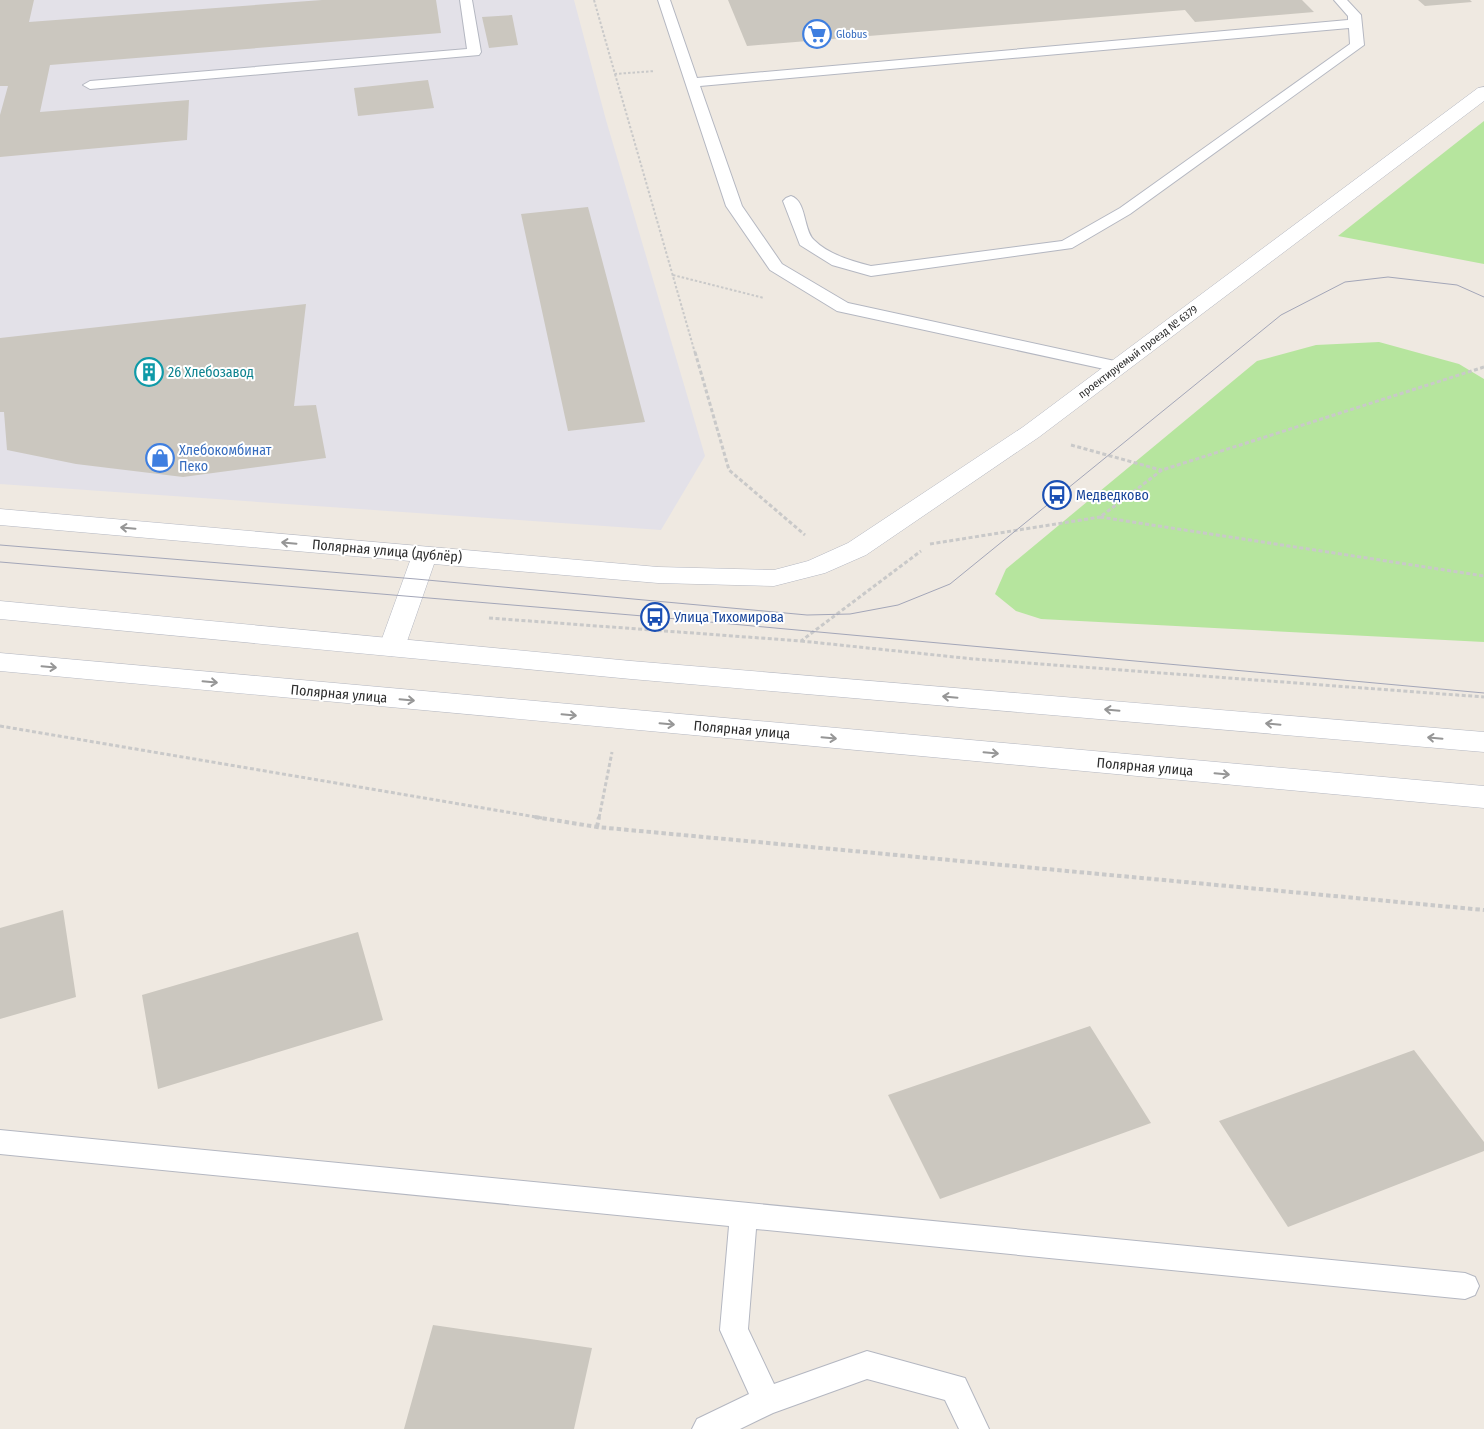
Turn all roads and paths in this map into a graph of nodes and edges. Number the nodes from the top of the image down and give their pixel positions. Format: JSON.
{"nodes":[{"id":1,"x":466,"y":0,"type":"edge"},
{"id":2,"x":594,"y":0,"type":"edge"},
{"id":3,"x":664,"y":0,"type":"edge"},
{"id":4,"x":1340,"y":0,"type":"edge"},
{"id":5,"x":1355,"y":23,"type":"junction"},
{"id":6,"x":662,"y":70,"type":"dead end"},
{"id":7,"x":615,"y":74,"type":"junction"},
{"id":8,"x":692,"y":83,"type":"junction"},
{"id":9,"x":90,"y":84,"type":"dead end"},
{"id":10,"x":1484,"y":92,"type":"edge"},
{"id":11,"x":791,"y":201,"type":"dead end"},
{"id":12,"x":1118,"y":367,"type":"junction"},
{"id":13,"x":1484,"y":367,"type":"edge"},
{"id":14,"x":0,"y":517,"type":"edge"},
{"id":15,"x":1100,"y":517,"type":"junction"},
{"id":16,"x":808,"y":538,"type":"dead end"},
{"id":17,"x":930,"y":544,"type":"dead end"},
{"id":18,"x":425,"y":554,"type":"junction"},
{"id":19,"x":1484,"y":576,"type":"edge"},
{"id":20,"x":774,"y":578,"type":"joint"},
{"id":21,"x":0,"y":610,"type":"edge"},
{"id":22,"x":489,"y":618,"type":"dead end"},
{"id":23,"x":642,"y":629,"type":"dead end"},
{"id":24,"x":801,"y":641,"type":"dead end"},
{"id":25,"x":392,"y":646,"type":"junction"},
{"id":26,"x":0,"y":662,"type":"edge"},
{"id":27,"x":1484,"y":697,"type":"edge"},
{"id":28,"x":0,"y":726,"type":"edge"},
{"id":29,"x":6,"y":726,"type":"junction"},
{"id":30,"x":0,"y":731,"type":"edge"},
{"id":31,"x":1484,"y":742,"type":"edge"},
{"id":32,"x":612,"y":751,"type":"dead end"},
{"id":33,"x":1484,"y":797,"type":"edge"},
{"id":34,"x":597,"y":827,"type":"junction"},
{"id":35,"x":1484,"y":910,"type":"edge"},
{"id":36,"x":0,"y":1142,"type":"edge"},
{"id":37,"x":743,"y":1215,"type":"junction"},
{"id":38,"x":1464,"y":1286,"type":"dead end"},
{"id":39,"x":767,"y":1401,"type":"junction"},
{"id":40,"x":707,"y":1429,"type":"edge"},
{"id":41,"x":974,"y":1429,"type":"edge"}],
"edges":[{"from":1,"to":9,"type":"lane"},
{"from":2,"to":7,"type":"path"},
{"from":3,"to":8,"type":"lane"},
{"from":4,"to":5,"type":"lane"},
{"from":5,"to":8,"type":"lane"},
{"from":5,"to":11,"type":"lane"},
{"from":6,"to":7,"type":"path"},
{"from":7,"to":16,"type":"path"},
{"from":8,"to":12,"type":"lane"},
{"from":10,"to":12,"type":"main road","name":"проектируемый проезд № 6379"},
{"from":12,"to":20,"type":"main road","name":"проектируемый проезд № 6379"},
{"from":13,"to":15,"type":"path"},
{"from":18,"to":14,"type":"main road","name":"Полярная улица (дублёр)","one_way":true},
{"from":15,"to":17,"type":"path"},
{"from":15,"to":19,"type":"path"},
{"from":18,"to":20,"type":"main road","name":"Полярная улица (дублёр)"},
{"from":18,"to":25,"type":"main road"},
{"from":21,"to":25,"type":"main road"},
{"from":22,"to":23,"type":"path"},
{"from":24,"to":27,"type":"path"},
{"from":31,"to":25,"type":"main road","one_way":true},
{"from":26,"to":33,"type":"main road","name":"Полярная улица","one_way":true},
{"from":28,"to":29,"type":"path"},
{"from":29,"to":30,"type":"path"},
{"from":29,"to":34,"type":"path"},
{"from":32,"to":34,"type":"path"},
{"from":34,"to":35,"type":"path"},
{"from":36,"to":37,"type":"lane"},
{"from":37,"to":38,"type":"lane"},
{"from":37,"to":39,"type":"lane"},
{"from":39,"to":40,"type":"lane"},
{"from":39,"to":41,"type":"lane"}]}
